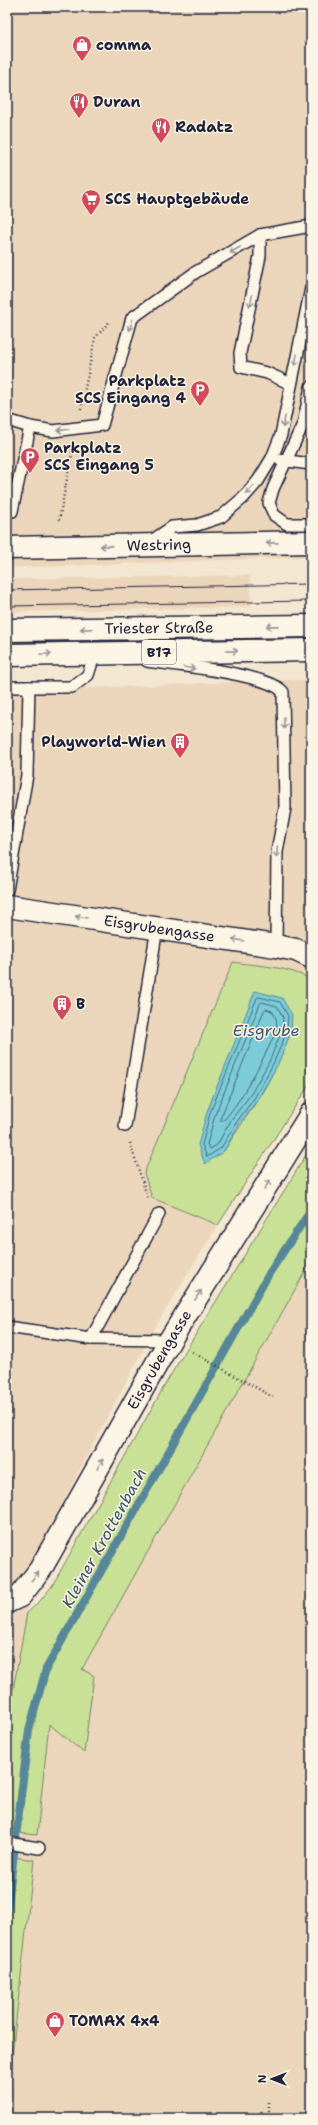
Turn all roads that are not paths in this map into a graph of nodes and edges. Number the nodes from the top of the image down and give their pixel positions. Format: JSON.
{"nodes":[{"id":1,"x":311,"y":226,"type":"edge"},
{"id":2,"x":260,"y":235,"type":"junction"},
{"id":3,"x":311,"y":288,"type":"edge"},
{"id":4,"x":308,"y":308,"type":"edge"},
{"id":5,"x":291,"y":384,"type":"junction"},
{"id":6,"x":311,"y":387,"type":"edge"},
{"id":7,"x":7,"y":420,"type":"edge"},
{"id":8,"x":30,"y":427,"type":"junction"},
{"id":9,"x":272,"y":458,"type":"junction"},
{"id":10,"x":286,"y":462,"type":"junction"},
{"id":11,"x":311,"y":464,"type":"edge"},
{"id":12,"x":7,"y":511,"type":"edge"},
{"id":13,"x":311,"y":524,"type":"edge"},
{"id":14,"x":311,"y":542,"type":"edge"},
{"id":15,"x":145,"y":546,"type":"junction"},
{"id":16,"x":7,"y":548,"type":"edge"},
{"id":17,"x":311,"y":626,"type":"edge"},
{"id":18,"x":7,"y":630,"type":"edge"},
{"id":19,"x":311,"y":650,"type":"edge"},
{"id":20,"x":95,"y":653,"type":"junction"},
{"id":21,"x":7,"y":655,"type":"edge"},
{"id":22,"x":7,"y":687,"type":"edge"},
{"id":23,"x":29,"y":687,"type":"junction"},
{"id":24,"x":7,"y":890,"type":"edge"},
{"id":25,"x":7,"y":906,"type":"edge"},
{"id":26,"x":157,"y":928,"type":"junction"},
{"id":27,"x":276,"y":946,"type":"junction"},
{"id":28,"x":311,"y":957,"type":"edge"},
{"id":29,"x":311,"y":1114,"type":"edge"},
{"id":30,"x":125,"y":1126,"type":"road end"},
{"id":31,"x":159,"y":1214,"type":"road end"},
{"id":32,"x":7,"y":1327,"type":"edge"},
{"id":33,"x":92,"y":1339,"type":"junction"},
{"id":34,"x":170,"y":1340,"type":"junction"},
{"id":35,"x":7,"y":1602,"type":"edge"},
{"id":36,"x":7,"y":1843,"type":"edge"},
{"id":37,"x":39,"y":1848,"type":"dead end"}],
"edges":[{"from":1,"to":2,"type":"lane"},
{"from":2,"to":5,"type":"lane","one_way":true},
{"from":2,"to":8,"type":"lane","one_way":true},
{"from":3,"to":4,"type":"lane"},
{"from":4,"to":5,"type":"lane","one_way":true},
{"from":5,"to":9,"type":"lane","one_way":true},
{"from":6,"to":10,"type":"lane"},
{"from":7,"to":8,"type":"lane"},
{"from":8,"to":12,"type":"lane"},
{"from":9,"to":10,"type":"lane"},
{"from":9,"to":15,"type":"lane","one_way":true},
{"from":10,"to":11,"type":"lane"},
{"from":10,"to":13,"type":"lane"},
{"from":14,"to":15,"type":"street","name":"Westring","one_way":true},
{"from":15,"to":16,"type":"street","name":"Westring","one_way":true},
{"from":17,"to":18,"type":"street","name":"Triester Straße","number":"B17","one_way":true},
{"from":20,"to":19,"type":"street","name":"Triester Straße","number":"B17","one_way":true},
{"from":21,"to":20,"type":"street","name":"Triester Straße","number":"B17","one_way":true},
{"from":20,"to":23,"type":"lane"},
{"from":20,"to":27,"type":"lane","one_way":true},
{"from":22,"to":23,"type":"lane"},
{"from":23,"to":24,"type":"lane"},
{"from":26,"to":25,"type":"street","name":"Eisgrubengasse","one_way":true},
{"from":27,"to":26,"type":"street","name":"Eisgrubengasse","one_way":true},
{"from":26,"to":30,"type":"lane"},
{"from":27,"to":28,"type":"street","name":"Eisgrubengasse"},
{"from":34,"to":29,"type":"street","name":"Eisgrubengasse","one_way":true},
{"from":31,"to":33,"type":"lane"},
{"from":32,"to":33,"type":"lane"},
{"from":33,"to":34,"type":"lane"},
{"from":35,"to":34,"type":"street","name":"Eisgrubengasse","one_way":true},
{"from":36,"to":37,"type":"lane"}]}
